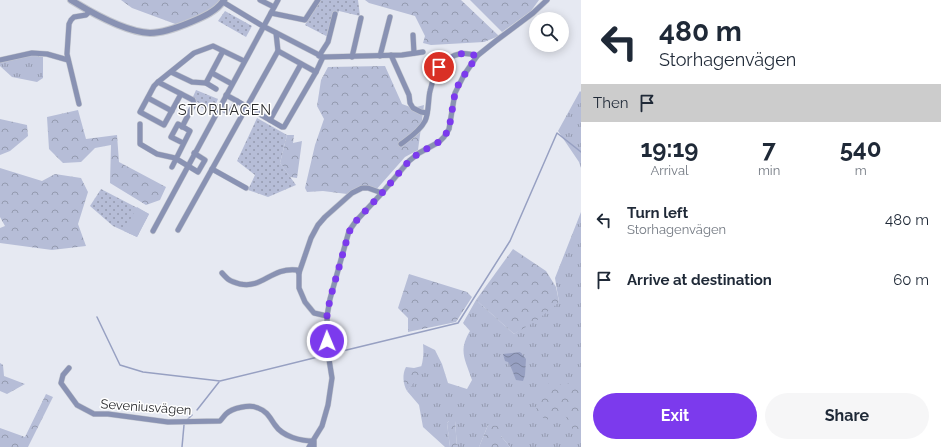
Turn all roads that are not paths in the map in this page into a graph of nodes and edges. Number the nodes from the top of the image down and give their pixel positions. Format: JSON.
{"nodes":[{"id":1,"x":71,"y":0,"type":"edge"},
{"id":2,"x":260,"y":0,"type":"edge"},
{"id":3,"x":278,"y":0,"type":"edge"},
{"id":4,"x":318,"y":0,"type":"edge"},
{"id":5,"x":224,"y":1,"type":"edge"},
{"id":6,"x":545,"y":2,"type":"edge"},
{"id":7,"x":274,"y":7,"type":"junction"},
{"id":8,"x":90,"y":11,"type":"junction"},
{"id":9,"x":271,"y":13,"type":"junction"},
{"id":10,"x":335,"y":14,"type":"dead end"},
{"id":11,"x":390,"y":17,"type":"dead end"},
{"id":12,"x":361,"y":18,"type":"dead end"},
{"id":13,"x":263,"y":26,"type":"junction"},
{"id":14,"x":276,"y":32,"type":"junction"},
{"id":15,"x":413,"y":35,"type":"dead end"},
{"id":16,"x":223,"y":51,"type":"junction"},
{"id":17,"x":278,"y":51,"type":"junction"},
{"id":18,"x":423,"y":52,"type":"dead end"},
{"id":19,"x":414,"y":53,"type":"junction"},
{"id":20,"x":391,"y":55,"type":"junction"},
{"id":21,"x":321,"y":56,"type":"junction"},
{"id":22,"x":380,"y":56,"type":"junction"},
{"id":23,"x":477,"y":56,"type":"junction"},
{"id":24,"x":352,"y":57,"type":"junction"},
{"id":25,"x":0,"y":60,"type":"edge"},
{"id":26,"x":68,"y":60,"type":"junction"},
{"id":27,"x":244,"y":62,"type":"junction"},
{"id":28,"x":301,"y":64,"type":"junction"},
{"id":29,"x":171,"y":72,"type":"junction"},
{"id":30,"x":316,"y":72,"type":"junction"},
{"id":31,"x":212,"y":73,"type":"junction"},
{"id":32,"x":158,"y":82,"type":"junction"},
{"id":33,"x":206,"y":83,"type":"junction"},
{"id":34,"x":232,"y":84,"type":"junction"},
{"id":35,"x":216,"y":89,"type":"dead end"},
{"id":36,"x":181,"y":94,"type":"junction"},
{"id":37,"x":226,"y":95,"type":"junction"},
{"id":38,"x":148,"y":98,"type":"junction"},
{"id":39,"x":237,"y":101,"type":"junction"},
{"id":40,"x":79,"y":104,"type":"dead end"},
{"id":41,"x":219,"y":107,"type":"junction"},
{"id":42,"x":247,"y":107,"type":"junction"},
{"id":43,"x":172,"y":111,"type":"junction"},
{"id":44,"x":427,"y":112,"type":"junction"},
{"id":45,"x":168,"y":119,"type":"junction"},
{"id":46,"x":270,"y":120,"type":"junction"},
{"id":47,"x":140,"y":124,"type":"dead end"},
{"id":48,"x":180,"y":125,"type":"junction"},
{"id":49,"x":183,"y":143,"type":"junction"},
{"id":50,"x":400,"y":144,"type":"dead end"},
{"id":51,"x":194,"y":154,"type":"junction"},
{"id":52,"x":176,"y":158,"type":"junction"},
{"id":53,"x":205,"y":160,"type":"junction"},
{"id":54,"x":187,"y":166,"type":"junction"},
{"id":55,"x":172,"y":167,"type":"dead end"},
{"id":56,"x":213,"y":167,"type":"junction"},
{"id":57,"x":198,"y":172,"type":"junction"},
{"id":58,"x":208,"y":177,"type":"junction"},
{"id":59,"x":246,"y":188,"type":"dead end"},
{"id":60,"x":382,"y":193,"type":"junction"},
{"id":61,"x":178,"y":230,"type":"dead end"},
{"id":62,"x":153,"y":231,"type":"dead end"},
{"id":63,"x":222,"y":273,"type":"dead end"},
{"id":64,"x":299,"y":273,"type":"junction"},
{"id":65,"x":327,"y":316,"type":"junction"},
{"id":66,"x":69,"y":368,"type":"dead end"},
{"id":67,"x":314,"y":441,"type":"junction"},
{"id":68,"x":309,"y":447,"type":"edge"},
{"id":69,"x":314,"y":447,"type":"edge"}],
"edges":[{"from":1,"to":8,"type":"street"},
{"from":2,"to":7,"type":"street"},
{"from":3,"to":7,"type":"street"},
{"from":4,"to":9,"type":"street"},
{"from":5,"to":8,"type":"street"},
{"from":5,"to":13,"type":"street"},
{"from":6,"to":23,"type":"street"},
{"from":7,"to":9,"type":"street"},
{"from":8,"to":26,"type":"street"},
{"from":9,"to":13,"type":"street"},
{"from":10,"to":21,"type":"street"},
{"from":11,"to":22,"type":"street"},
{"from":12,"to":24,"type":"street"},
{"from":13,"to":14,"type":"street"},
{"from":13,"to":27,"type":"street"},
{"from":14,"to":17,"type":"street"},
{"from":14,"to":21,"type":"street"},
{"from":15,"to":19,"type":"street"},
{"from":16,"to":27,"type":"street"},
{"from":16,"to":29,"type":"street"},
{"from":16,"to":31,"type":"street"},
{"from":17,"to":28,"type":"street"},
{"from":17,"to":42,"type":"street"},
{"from":18,"to":19,"type":"street"},
{"from":19,"to":20,"type":"street"},
{"from":20,"to":22,"type":"street"},
{"from":20,"to":44,"type":"street"},
{"from":21,"to":24,"type":"street"},
{"from":21,"to":30,"type":"street"},
{"from":22,"to":24,"type":"street"},
{"from":23,"to":44,"type":"street"},
{"from":23,"to":60,"type":"street"},
{"from":25,"to":26,"type":"street"},
{"from":26,"to":40,"type":"street"},
{"from":27,"to":34,"type":"street"},
{"from":28,"to":30,"type":"street"},
{"from":28,"to":46,"type":"street"},
{"from":29,"to":32,"type":"street"},
{"from":29,"to":33,"type":"street"},
{"from":30,"to":46,"type":"street"},
{"from":31,"to":33,"type":"street"},
{"from":31,"to":34,"type":"street"},
{"from":32,"to":36,"type":"street"},
{"from":32,"to":38,"type":"street"},
{"from":33,"to":35,"type":"street"},
{"from":34,"to":37,"type":"street"},
{"from":36,"to":43,"type":"street"},
{"from":36,"to":48,"type":"street"},
{"from":37,"to":39,"type":"street"},
{"from":37,"to":41,"type":"street"},
{"from":38,"to":43,"type":"street"},
{"from":38,"to":45,"type":"street"},
{"from":39,"to":41,"type":"street"},
{"from":39,"to":42,"type":"street"},
{"from":41,"to":51,"type":"street"},
{"from":42,"to":46,"type":"street"},
{"from":42,"to":56,"type":"street"},
{"from":43,"to":45,"type":"street"},
{"from":44,"to":50,"type":"street"},
{"from":45,"to":48,"type":"street"},
{"from":47,"to":52,"type":"street"},
{"from":48,"to":49,"type":"street"},
{"from":48,"to":49,"type":"street"},
{"from":49,"to":52,"type":"street"},
{"from":51,"to":53,"type":"street"},
{"from":51,"to":54,"type":"street"},
{"from":52,"to":54,"type":"street"},
{"from":52,"to":55,"type":"street"},
{"from":53,"to":56,"type":"street"},
{"from":53,"to":57,"type":"street"},
{"from":54,"to":57,"type":"street"},
{"from":54,"to":62,"type":"street"},
{"from":56,"to":58,"type":"street"},
{"from":56,"to":59,"type":"street"},
{"from":57,"to":58,"type":"street"},
{"from":58,"to":61,"type":"street"},
{"from":60,"to":64,"type":"street"},
{"from":60,"to":65,"type":"street"},
{"from":63,"to":64,"type":"street"},
{"from":64,"to":65,"type":"street"},
{"from":65,"to":67,"type":"street"},
{"from":66,"to":67,"type":"street","name":"Seveniusvägen"},
{"from":67,"to":68,"type":"street"},
{"from":67,"to":69,"type":"street"}]}
